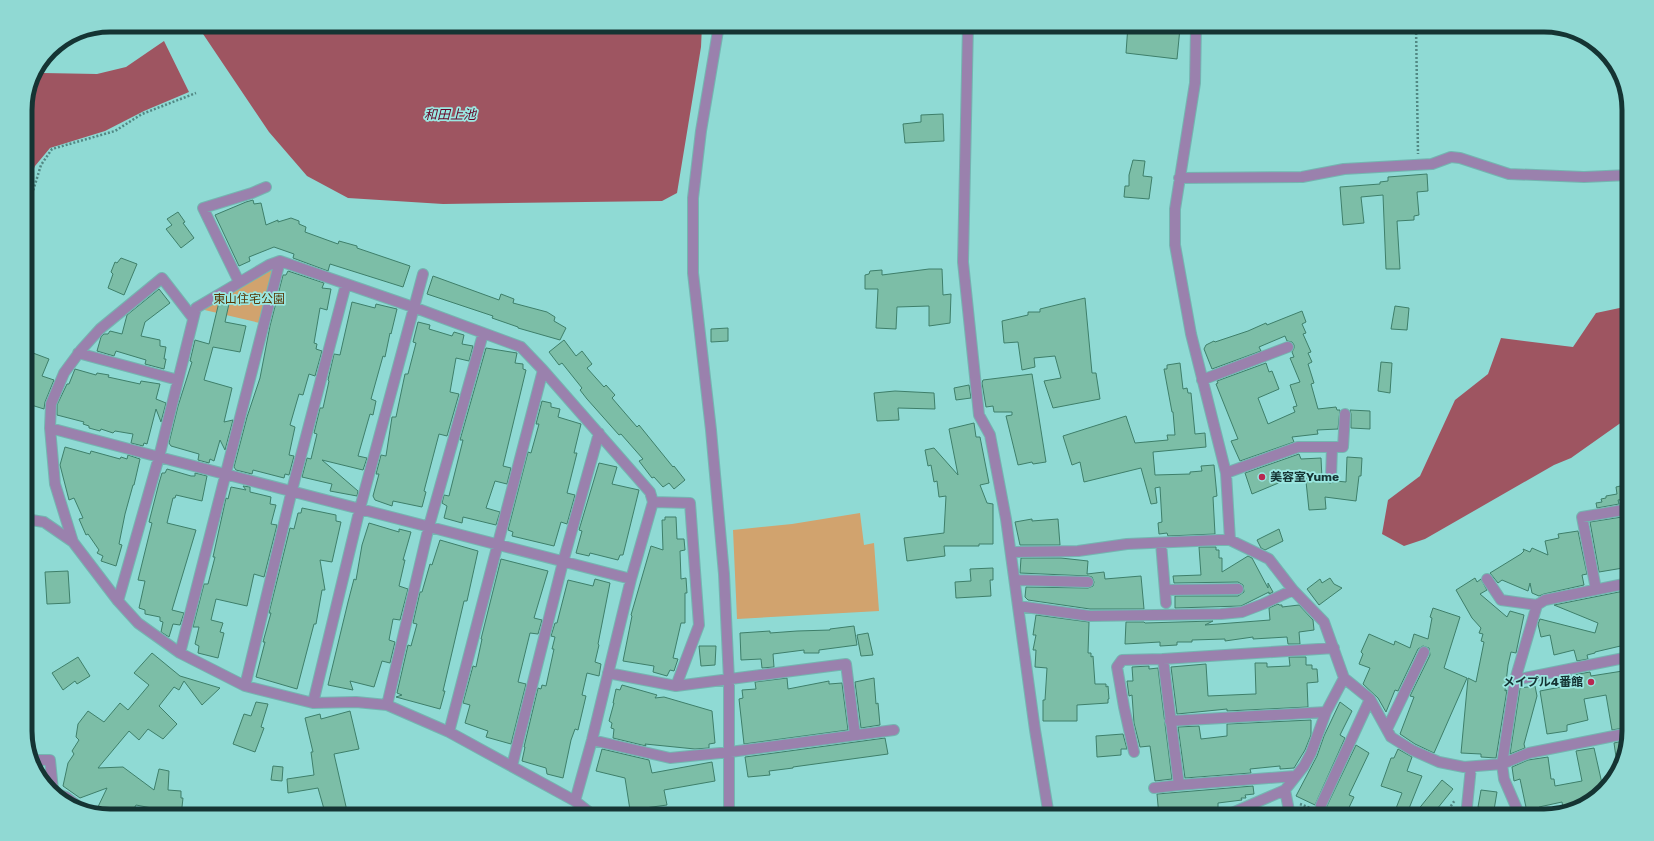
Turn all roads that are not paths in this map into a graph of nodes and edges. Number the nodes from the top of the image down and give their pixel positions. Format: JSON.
{"nodes":[{"id":1,"x":718,"y":32,"type":"edge"},
{"id":2,"x":968,"y":32,"type":"edge"},
{"id":3,"x":1196,"y":32,"type":"edge"},
{"id":4,"x":1622,"y":175,"type":"edge"},
{"id":5,"x":1179,"y":178,"type":"junction"},
{"id":6,"x":266,"y":187,"type":"dead end"},
{"id":7,"x":280,"y":261,"type":"junction"},
{"id":8,"x":423,"y":274,"type":"dead end"},
{"id":9,"x":239,"y":282,"type":"junction"},
{"id":10,"x":346,"y":284,"type":"junction"},
{"id":11,"x":413,"y":307,"type":"junction"},
{"id":12,"x":193,"y":318,"type":"junction"},
{"id":13,"x":483,"y":334,"type":"junction"},
{"id":14,"x":1288,"y":347,"type":"dead end"},
{"id":15,"x":78,"y":353,"type":"junction"},
{"id":16,"x":543,"y":370,"type":"junction"},
{"id":17,"x":178,"y":380,"type":"junction"},
{"id":18,"x":1202,"y":380,"type":"junction"},
{"id":19,"x":1345,"y":414,"type":"dead end"},
{"id":20,"x":50,"y":428,"type":"junction"},
{"id":21,"x":599,"y":433,"type":"junction"},
{"id":22,"x":1332,"y":447,"type":"junction"},
{"id":23,"x":159,"y":457,"type":"junction"},
{"id":24,"x":1226,"y":473,"type":"junction"},
{"id":25,"x":226,"y":474,"type":"junction"},
{"id":26,"x":1331,"y":477,"type":"dead end"},
{"id":27,"x":292,"y":490,"type":"junction"},
{"id":28,"x":653,"y":502,"type":"junction"},
{"id":29,"x":360,"y":508,"type":"junction"},
{"id":30,"x":1622,"y":511,"type":"edge"},
{"id":31,"x":32,"y":520,"type":"edge"},
{"id":32,"x":429,"y":526,"type":"junction"},
{"id":33,"x":1230,"y":540,"type":"junction"},
{"id":34,"x":73,"y":542,"type":"junction"},
{"id":35,"x":1161,"y":543,"type":"junction"},
{"id":36,"x":497,"y":544,"type":"junction"},
{"id":37,"x":1011,"y":552,"type":"junction"},
{"id":38,"x":563,"y":562,"type":"junction"},
{"id":39,"x":631,"y":578,"type":"junction"},
{"id":40,"x":1487,"y":579,"type":"dead end"},
{"id":41,"x":1015,"y":580,"type":"junction"},
{"id":42,"x":1088,"y":582,"type":"dead end"},
{"id":43,"x":1622,"y":584,"type":"edge"},
{"id":44,"x":1596,"y":589,"type":"junction"},
{"id":45,"x":1165,"y":590,"type":"junction"},
{"id":46,"x":1238,"y":590,"type":"dead end"},
{"id":47,"x":1292,"y":590,"type":"junction"},
{"id":48,"x":118,"y":601,"type":"junction"},
{"id":49,"x":1166,"y":603,"type":"dead end"},
{"id":50,"x":1537,"y":605,"type":"junction"},
{"id":51,"x":1018,"y":606,"type":"junction"},
{"id":52,"x":1334,"y":648,"type":"junction"},
{"id":53,"x":1424,"y":652,"type":"dead end"},
{"id":54,"x":180,"y":653,"type":"junction"},
{"id":55,"x":1622,"y":658,"type":"edge"},
{"id":56,"x":1162,"y":659,"type":"junction"},
{"id":57,"x":608,"y":673,"type":"junction"},
{"id":58,"x":1344,"y":678,"type":"junction"},
{"id":59,"x":729,"y":680,"type":"junction"},
{"id":60,"x":1515,"y":680,"type":"junction"},
{"id":61,"x":245,"y":686,"type":"junction"},
{"id":62,"x":676,"y":686,"type":"junction"},
{"id":63,"x":1370,"y":699,"type":"junction"},
{"id":64,"x":314,"y":703,"type":"junction"},
{"id":65,"x":387,"y":705,"type":"junction"},
{"id":66,"x":1326,"y":712,"type":"junction"},
{"id":67,"x":1170,"y":722,"type":"junction"},
{"id":68,"x":1387,"y":729,"type":"junction"},
{"id":69,"x":894,"y":730,"type":"dead end"},
{"id":70,"x":449,"y":732,"type":"junction"},
{"id":71,"x":1622,"y":733,"type":"edge"},
{"id":72,"x":855,"y":735,"type":"junction"},
{"id":73,"x":592,"y":740,"type":"junction"},
{"id":74,"x":730,"y":752,"type":"junction"},
{"id":75,"x":1134,"y":752,"type":"dead end"},
{"id":76,"x":38,"y":760,"type":"edge"},
{"id":77,"x":1502,"y":764,"type":"junction"},
{"id":78,"x":512,"y":766,"type":"junction"},
{"id":79,"x":1471,"y":767,"type":"junction"},
{"id":80,"x":1295,"y":776,"type":"junction"},
{"id":81,"x":52,"y":784,"type":"edge"},
{"id":82,"x":1179,"y":784,"type":"junction"},
{"id":83,"x":1154,"y":788,"type":"dead end"},
{"id":84,"x":1286,"y":794,"type":"junction"},
{"id":85,"x":575,"y":801,"type":"junction"},
{"id":86,"x":1318,"y":808,"type":"road end"},
{"id":87,"x":585,"y":809,"type":"edge"},
{"id":88,"x":729,"y":809,"type":"edge"},
{"id":89,"x":1048,"y":809,"type":"edge"},
{"id":90,"x":1244,"y":809,"type":"edge"},
{"id":91,"x":1289,"y":809,"type":"edge"},
{"id":92,"x":1467,"y":809,"type":"edge"},
{"id":93,"x":1517,"y":809,"type":"edge"}],
"edges":[{"from":1,"to":59,"type":"street"},
{"from":2,"to":37,"type":"street"},
{"from":3,"to":5,"type":"street"},
{"from":4,"to":5,"type":"street"},
{"from":5,"to":18,"type":"street"},
{"from":6,"to":9,"type":"street"},
{"from":7,"to":9,"type":"street"},
{"from":7,"to":10,"type":"street"},
{"from":7,"to":25,"type":"street"},
{"from":8,"to":11,"type":"street"},
{"from":9,"to":12,"type":"street"},
{"from":10,"to":11,"type":"street"},
{"from":10,"to":27,"type":"street"},
{"from":11,"to":13,"type":"street"},
{"from":11,"to":29,"type":"street"},
{"from":12,"to":15,"type":"street"},
{"from":12,"to":17,"type":"street"},
{"from":13,"to":16,"type":"street"},
{"from":13,"to":32,"type":"street"},
{"from":14,"to":18,"type":"street"},
{"from":15,"to":17,"type":"street"},
{"from":15,"to":20,"type":"street"},
{"from":16,"to":21,"type":"street"},
{"from":16,"to":36,"type":"street"},
{"from":17,"to":23,"type":"street"},
{"from":18,"to":24,"type":"street"},
{"from":19,"to":22,"type":"street"},
{"from":20,"to":23,"type":"street"},
{"from":20,"to":34,"type":"street"},
{"from":21,"to":28,"type":"street"},
{"from":21,"to":38,"type":"street"},
{"from":22,"to":24,"type":"street"},
{"from":22,"to":26,"type":"street"},
{"from":23,"to":25,"type":"street"},
{"from":23,"to":48,"type":"street"},
{"from":24,"to":33,"type":"street"},
{"from":25,"to":27,"type":"street"},
{"from":25,"to":54,"type":"street"},
{"from":27,"to":29,"type":"street"},
{"from":27,"to":61,"type":"street"},
{"from":28,"to":39,"type":"street"},
{"from":28,"to":62,"type":"street"},
{"from":29,"to":32,"type":"street"},
{"from":29,"to":64,"type":"street"},
{"from":30,"to":44,"type":"street"},
{"from":31,"to":34,"type":"street"},
{"from":32,"to":36,"type":"street"},
{"from":32,"to":65,"type":"street"},
{"from":33,"to":35,"type":"street"},
{"from":33,"to":47,"type":"street"},
{"from":34,"to":48,"type":"street"},
{"from":35,"to":37,"type":"street"},
{"from":35,"to":45,"type":"street"},
{"from":36,"to":38,"type":"street"},
{"from":36,"to":70,"type":"street"},
{"from":37,"to":41,"type":"street"},
{"from":38,"to":39,"type":"street"},
{"from":38,"to":78,"type":"street"},
{"from":39,"to":57,"type":"street"},
{"from":40,"to":50,"type":"street"},
{"from":41,"to":42,"type":"street"},
{"from":41,"to":51,"type":"street"},
{"from":43,"to":44,"type":"street"},
{"from":44,"to":50,"type":"street"},
{"from":45,"to":46,"type":"street"},
{"from":45,"to":49,"type":"street"},
{"from":47,"to":51,"type":"street"},
{"from":47,"to":52,"type":"street"},
{"from":48,"to":54,"type":"street"},
{"from":50,"to":60,"type":"street"},
{"from":51,"to":89,"type":"street"},
{"from":52,"to":56,"type":"street"},
{"from":52,"to":58,"type":"street"},
{"from":53,"to":68,"type":"street"},
{"from":54,"to":61,"type":"street"},
{"from":55,"to":60,"type":"street"},
{"from":56,"to":67,"type":"street"},
{"from":56,"to":75,"type":"street"},
{"from":57,"to":62,"type":"street"},
{"from":57,"to":73,"type":"street"},
{"from":58,"to":63,"type":"street"},
{"from":58,"to":66,"type":"street"},
{"from":59,"to":62,"type":"street"},
{"from":59,"to":72,"type":"street"},
{"from":59,"to":74,"type":"street"},
{"from":60,"to":77,"type":"street"},
{"from":61,"to":64,"type":"street"},
{"from":63,"to":68,"type":"street"},
{"from":63,"to":86,"type":"street"},
{"from":64,"to":65,"type":"street"},
{"from":65,"to":70,"type":"street"},
{"from":66,"to":67,"type":"street"},
{"from":66,"to":80,"type":"street"},
{"from":67,"to":82,"type":"street"},
{"from":68,"to":79,"type":"street"},
{"from":69,"to":72,"type":"street"},
{"from":70,"to":78,"type":"street"},
{"from":71,"to":77,"type":"street"},
{"from":72,"to":74,"type":"street"},
{"from":73,"to":74,"type":"street"},
{"from":73,"to":85,"type":"street"},
{"from":74,"to":88,"type":"street"},
{"from":76,"to":81,"type":"street"},
{"from":77,"to":79,"type":"street"},
{"from":77,"to":93,"type":"street"},
{"from":78,"to":85,"type":"street"},
{"from":79,"to":92,"type":"street"},
{"from":80,"to":82,"type":"street"},
{"from":80,"to":84,"type":"street"},
{"from":82,"to":83,"type":"street"},
{"from":84,"to":90,"type":"street"},
{"from":84,"to":91,"type":"street"},
{"from":85,"to":87,"type":"street"}]}
